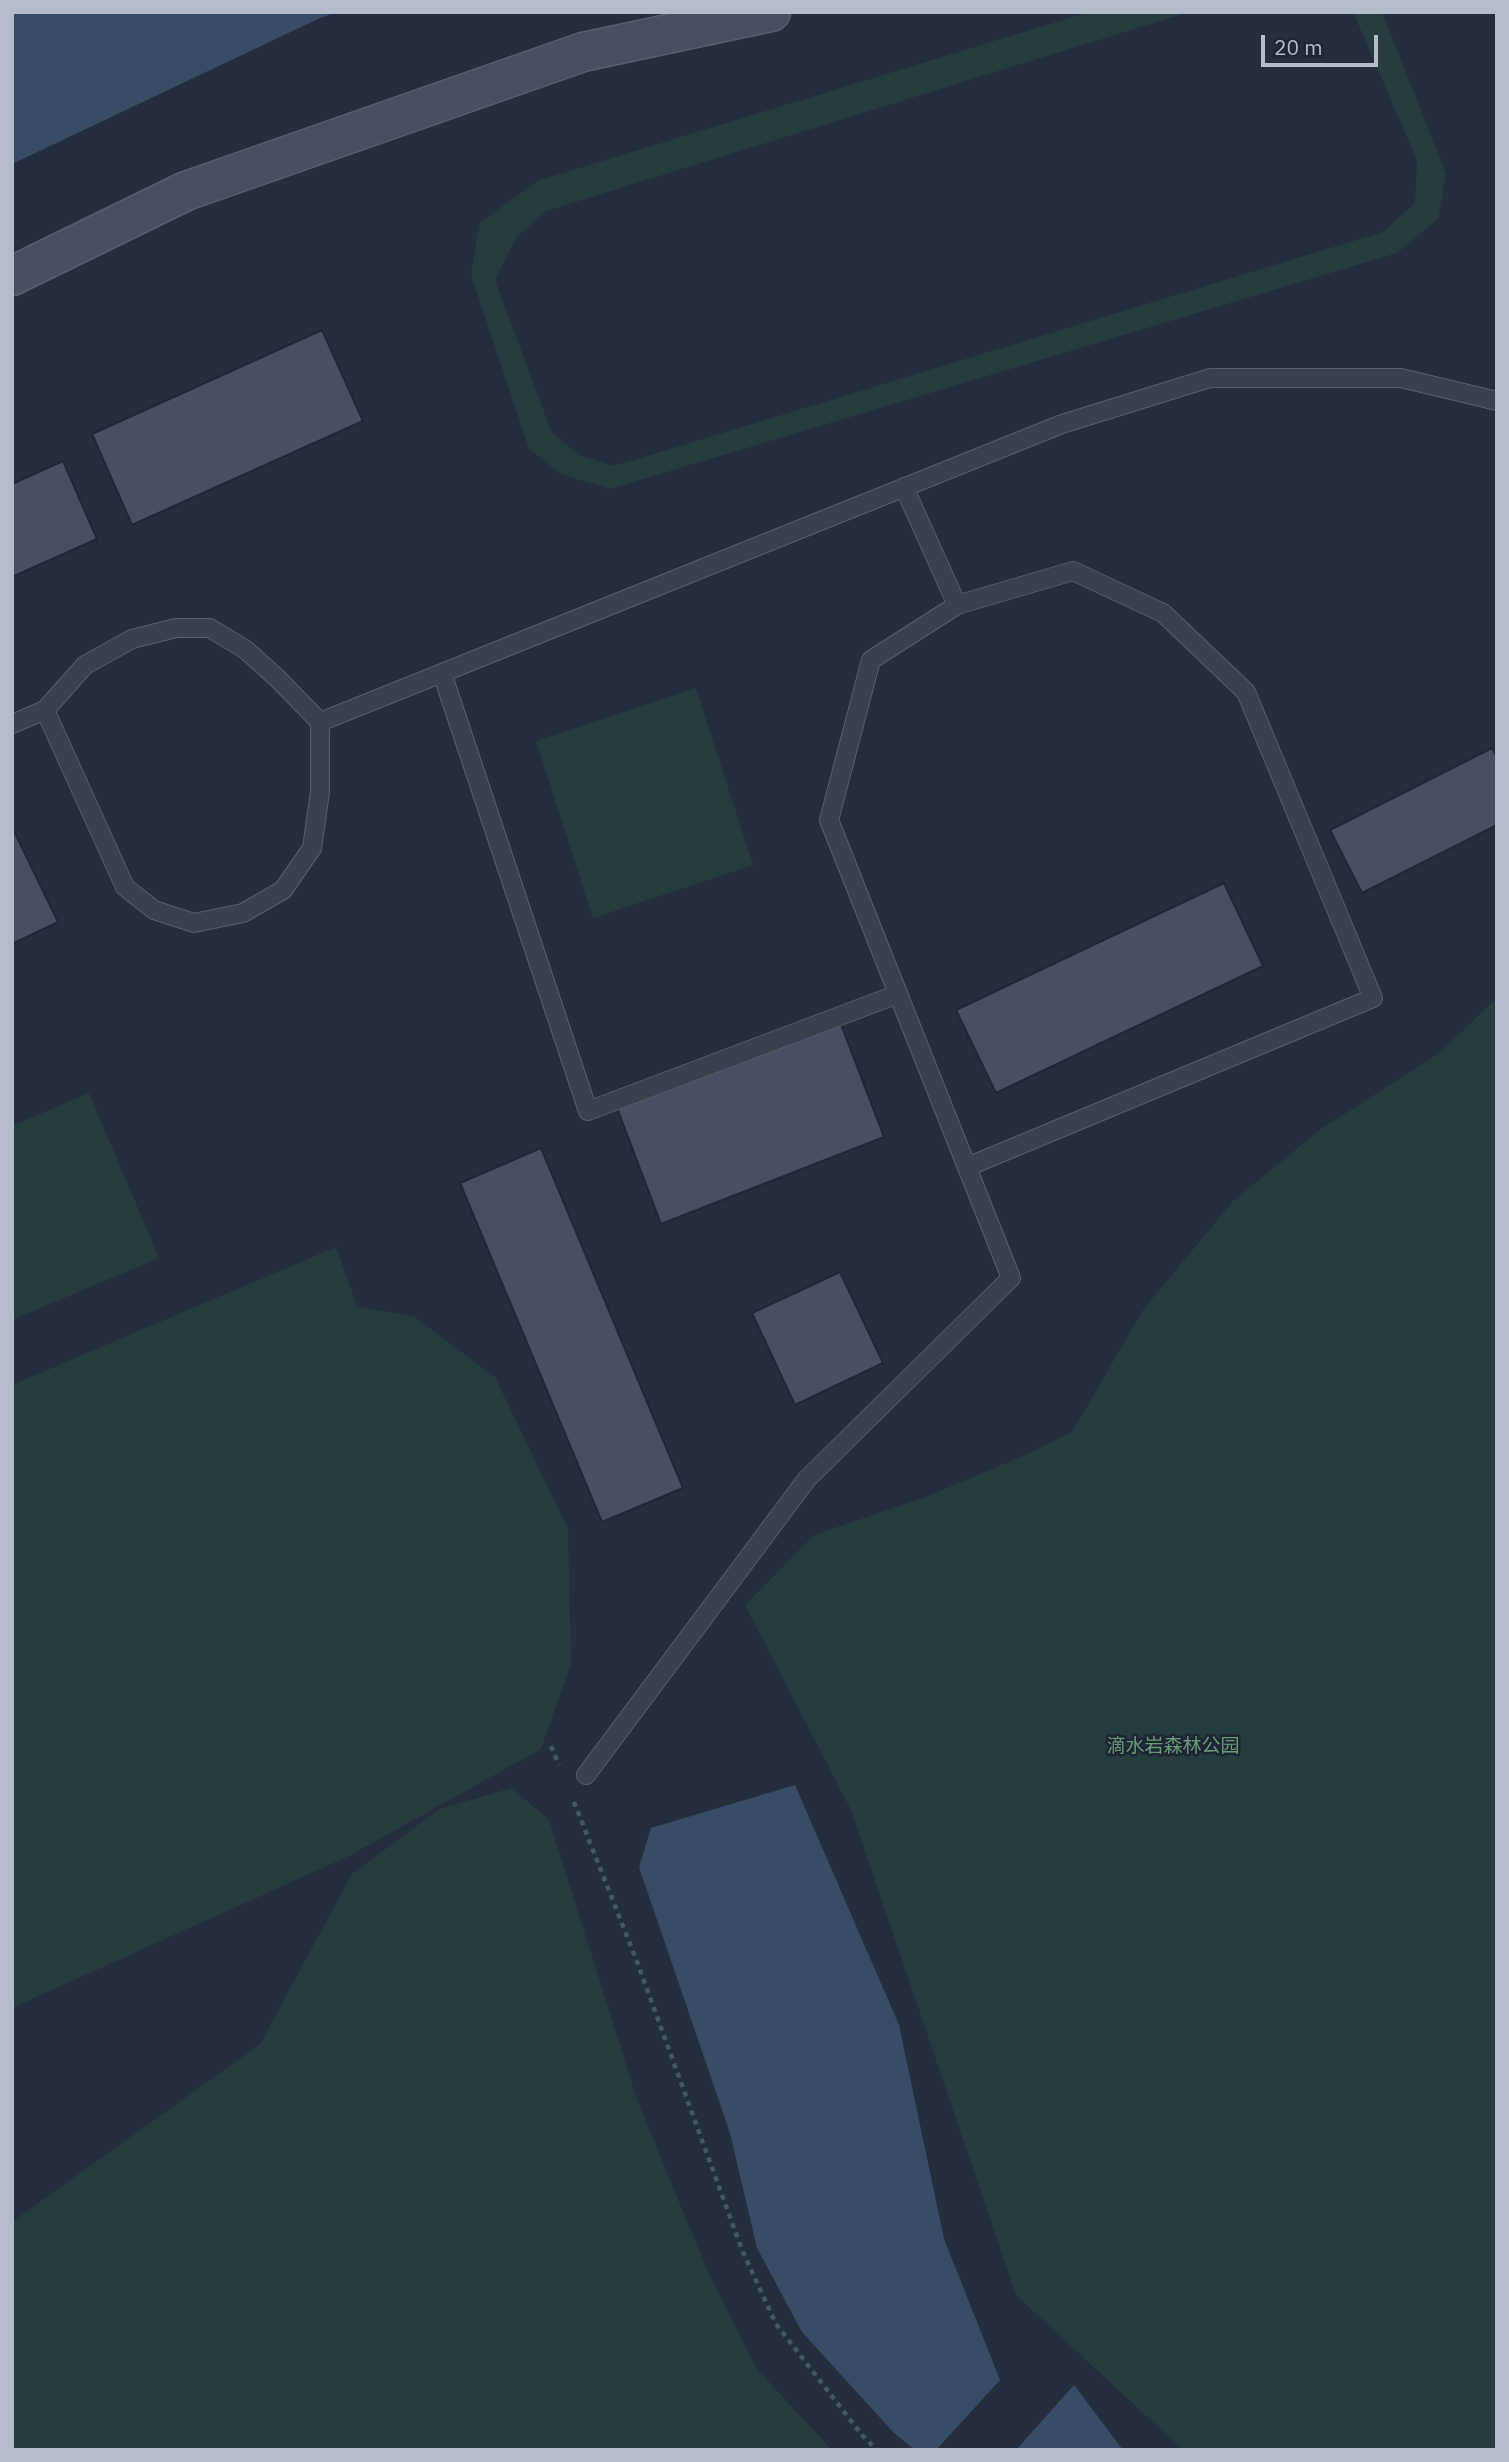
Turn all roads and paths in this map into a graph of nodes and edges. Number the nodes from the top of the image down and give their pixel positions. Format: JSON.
{"nodes":[{"id":1,"x":771,"y":12,"type":"edge"},
{"id":2,"x":12,"y":276,"type":"edge"},
{"id":3,"x":1497,"y":401,"type":"edge"},
{"id":4,"x":904,"y":488,"type":"junction"},
{"id":5,"x":957,"y":605,"type":"junction"},
{"id":6,"x":442,"y":673,"type":"junction"},
{"id":7,"x":45,"y":710,"type":"junction"},
{"id":8,"x":12,"y":723,"type":"edge"},
{"id":9,"x":320,"y":723,"type":"junction"},
{"id":10,"x":898,"y":994,"type":"junction"},
{"id":11,"x":967,"y":1167,"type":"junction"},
{"id":12,"x":551,"y":1746,"type":"dead end"},
{"id":13,"x":561,"y":1771,"type":"dead end"},
{"id":14,"x":586,"y":1775,"type":"dead end"},
{"id":15,"x":571,"y":1796,"type":"dead end"},
{"id":16,"x":877,"y":2450,"type":"edge"}],
"edges":[{"from":1,"to":2,"type":"street"},
{"from":3,"to":4,"type":"lane"},
{"from":4,"to":5,"type":"lane"},
{"from":4,"to":6,"type":"lane"},
{"from":5,"to":10,"type":"lane"},
{"from":5,"to":11,"type":"lane"},
{"from":6,"to":9,"type":"lane"},
{"from":6,"to":10,"type":"lane"},
{"from":7,"to":8,"type":"lane"},
{"from":7,"to":9,"type":"lane"},
{"from":7,"to":9,"type":"lane"},
{"from":10,"to":11,"type":"lane"},
{"from":11,"to":14,"type":"lane"},
{"from":12,"to":13,"type":"path"},
{"from":15,"to":16,"type":"path"}]}
